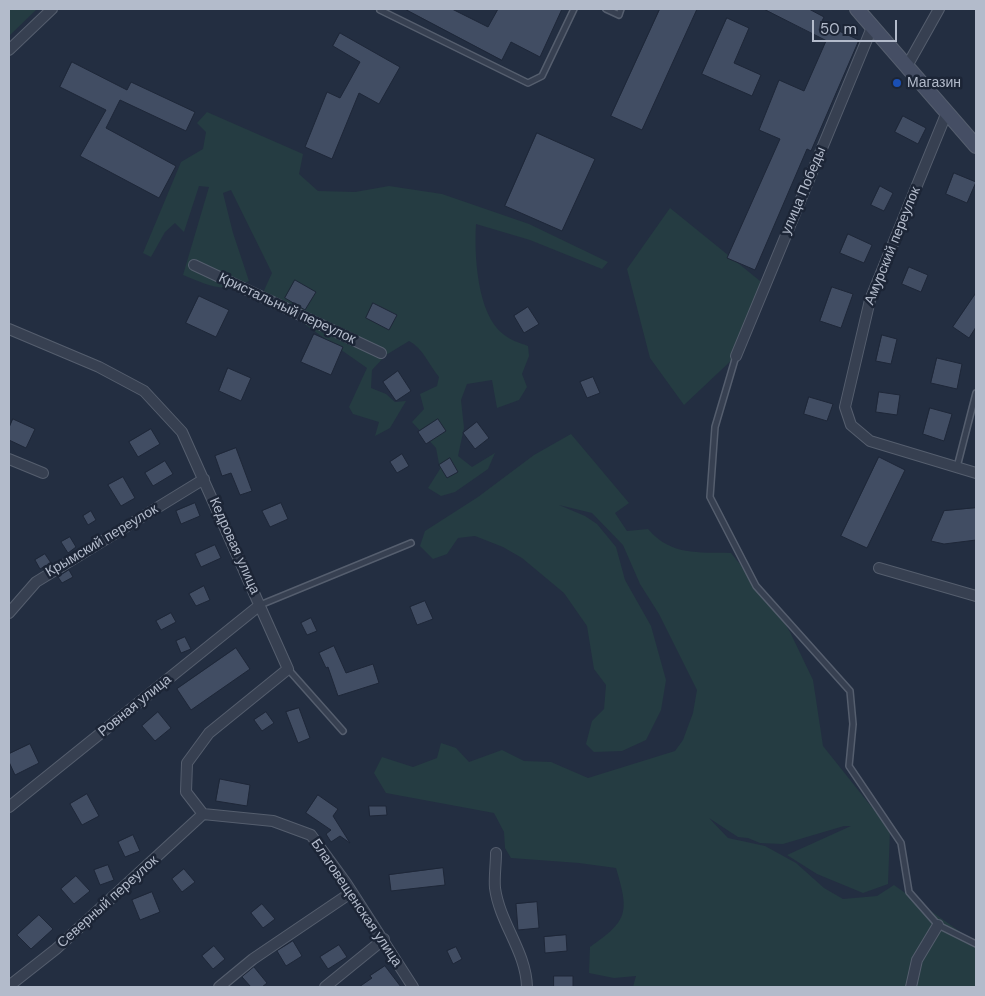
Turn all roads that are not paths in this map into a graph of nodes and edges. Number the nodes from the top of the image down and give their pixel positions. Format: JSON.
{"nodes":[{"id":1,"x":52,"y":9,"type":"edge"},
{"id":2,"x":574,"y":9,"type":"edge"},
{"id":3,"x":606,"y":9,"type":"edge"},
{"id":4,"x":622,"y":9,"type":"edge"},
{"id":5,"x":857,"y":9,"type":"edge"},
{"id":6,"x":939,"y":9,"type":"edge"},
{"id":7,"x":380,"y":10,"type":"dead end"},
{"id":8,"x":873,"y":26,"type":"junction"},
{"id":9,"x":9,"y":50,"type":"edge"},
{"id":10,"x":907,"y":66,"type":"junction"},
{"id":11,"x":947,"y":112,"type":"junction"},
{"id":12,"x":976,"y":146,"type":"edge"},
{"id":13,"x":194,"y":265,"type":"dead end"},
{"id":14,"x":9,"y":328,"type":"edge"},
{"id":15,"x":380,"y":353,"type":"dead end"},
{"id":16,"x":736,"y":356,"type":"joint"},
{"id":17,"x":976,"y":393,"type":"edge"},
{"id":18,"x":9,"y":459,"type":"edge"},
{"id":19,"x":957,"y":468,"type":"junction"},
{"id":20,"x":976,"y":473,"type":"edge"},
{"id":21,"x":43,"y":474,"type":"dead end"},
{"id":22,"x":204,"y":479,"type":"junction"},
{"id":23,"x":410,"y":542,"type":"dead end"},
{"id":24,"x":879,"y":568,"type":"dead end"},
{"id":25,"x":976,"y":596,"type":"edge"},
{"id":26,"x":260,"y":605,"type":"junction"},
{"id":27,"x":9,"y":613,"type":"edge"},
{"id":28,"x":288,"y":668,"type":"junction"},
{"id":29,"x":343,"y":731,"type":"dead end"},
{"id":30,"x":9,"y":807,"type":"edge"},
{"id":31,"x":203,"y":814,"type":"junction"},
{"id":32,"x":496,"y":854,"type":"dead end"},
{"id":33,"x":352,"y":892,"type":"junction"},
{"id":34,"x":938,"y":925,"type":"junction"},
{"id":35,"x":384,"y":940,"type":"junction"},
{"id":36,"x":976,"y":944,"type":"edge"},
{"id":37,"x":9,"y":986,"type":"edge"},
{"id":38,"x":219,"y":987,"type":"edge"},
{"id":39,"x":325,"y":987,"type":"edge"},
{"id":40,"x":413,"y":987,"type":"edge"},
{"id":41,"x":527,"y":987,"type":"edge"},
{"id":42,"x":911,"y":987,"type":"edge"}],
"edges":[{"from":1,"to":9,"type":"street"},
{"from":2,"to":7,"type":"lane"},
{"from":3,"to":4,"type":"lane"},
{"from":5,"to":8,"type":"street"},
{"from":6,"to":10,"type":"street"},
{"from":8,"to":10,"type":"street"},
{"from":8,"to":16,"type":"street","name":"улица Победы"},
{"from":10,"to":11,"type":"street"},
{"from":11,"to":12,"type":"street"},
{"from":11,"to":19,"type":"street","name":"Амурский переулок"},
{"from":13,"to":15,"type":"street","name":"Кристальный переулок"},
{"from":14,"to":22,"type":"street","name":"Кедровая улица"},
{"from":16,"to":34,"type":"lane"},
{"from":17,"to":19,"type":"lane"},
{"from":18,"to":21,"type":"street"},
{"from":19,"to":20,"type":"street","name":"Амурский переулок"},
{"from":22,"to":26,"type":"street","name":"Кедровая улица"},
{"from":22,"to":27,"type":"street","name":"Крымский переулок"},
{"from":23,"to":26,"type":"lane"},
{"from":24,"to":25,"type":"street"},
{"from":26,"to":28,"type":"street","name":"Кедровая улица"},
{"from":26,"to":30,"type":"street","name":"Ровная улица"},
{"from":28,"to":29,"type":"lane"},
{"from":28,"to":31,"type":"street"},
{"from":31,"to":33,"type":"street","name":"Благовещенская улица"},
{"from":31,"to":37,"type":"street","name":"Северный переулок"},
{"from":32,"to":41,"type":"street"},
{"from":33,"to":35,"type":"street","name":"Благовещенская улица"},
{"from":33,"to":38,"type":"street"},
{"from":34,"to":36,"type":"lane"},
{"from":34,"to":42,"type":"street"},
{"from":35,"to":39,"type":"street"},
{"from":35,"to":40,"type":"street","name":"Благовещенская улица"}]}
